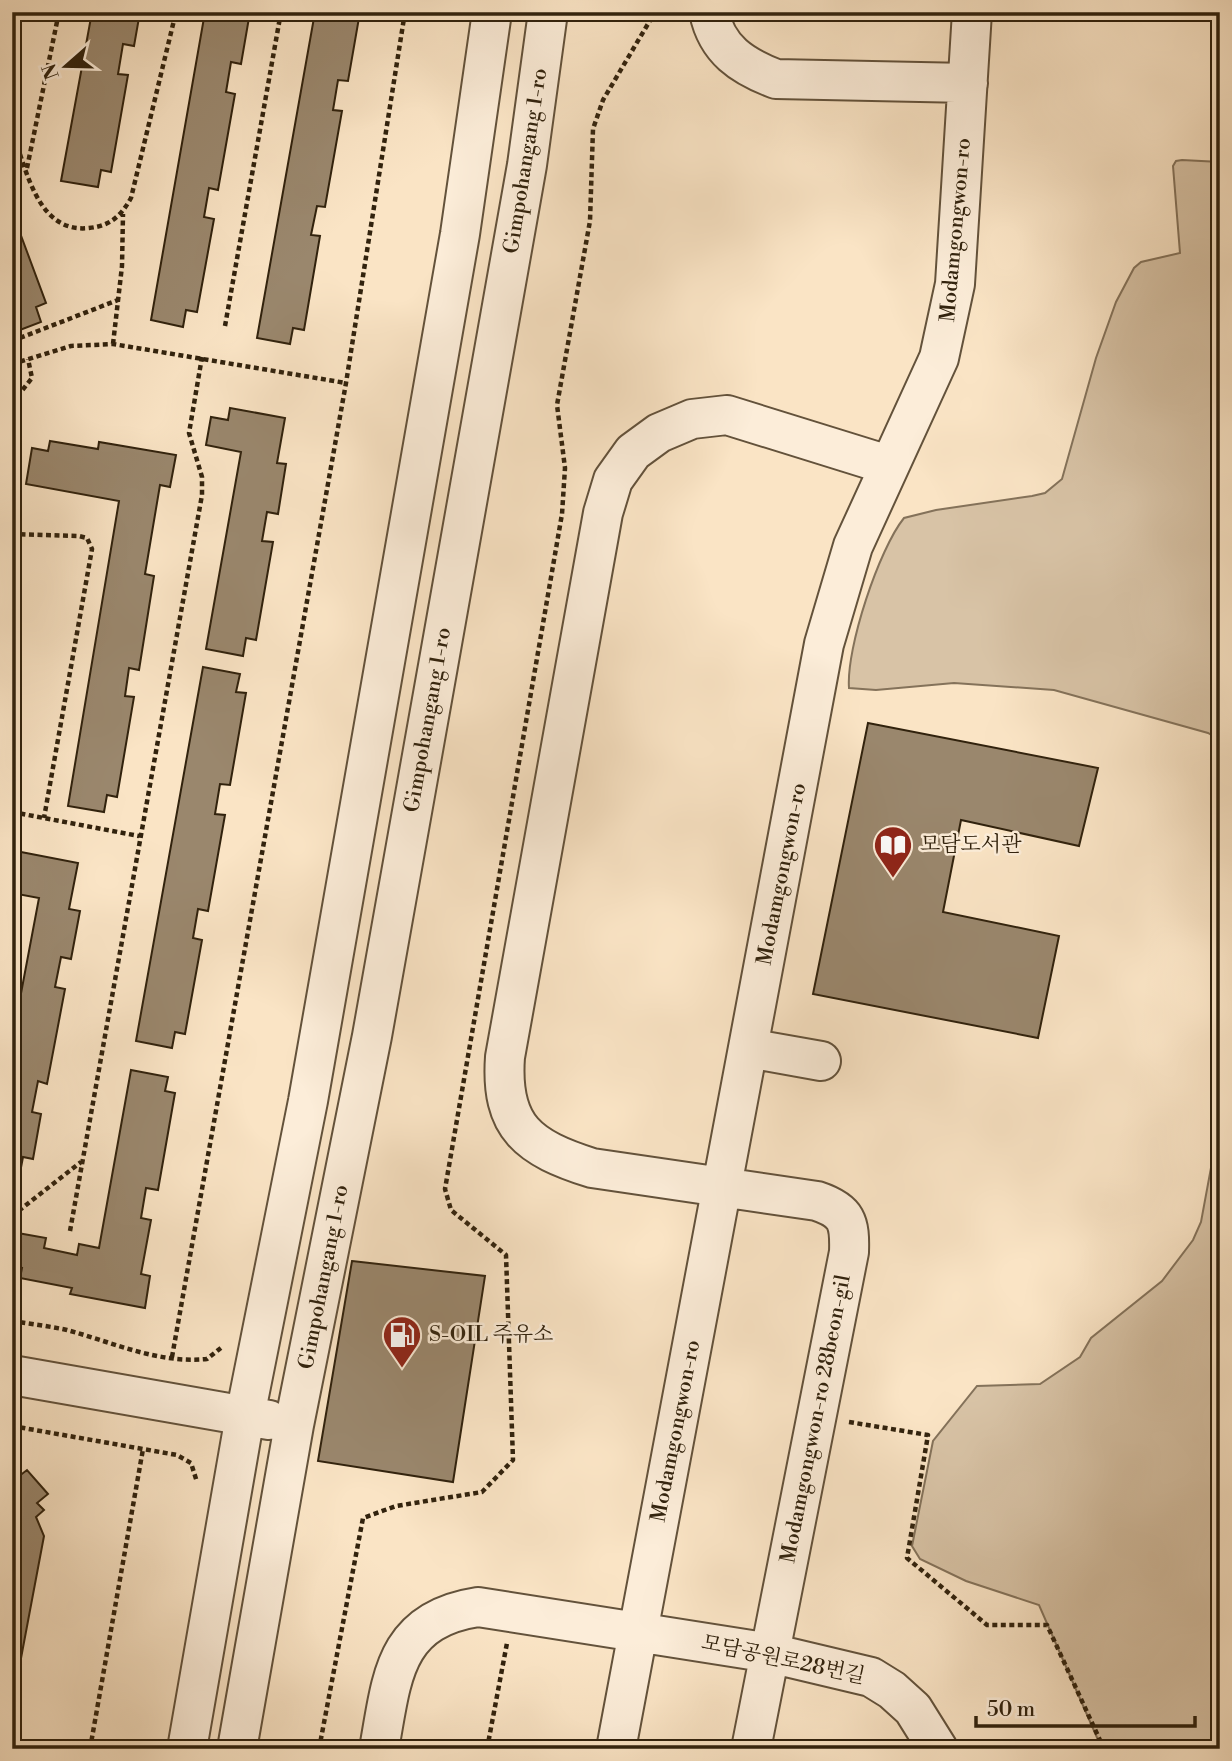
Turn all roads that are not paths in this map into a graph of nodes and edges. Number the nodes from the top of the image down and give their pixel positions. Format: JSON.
{"nodes":[{"id":1,"x":492,"y":12,"type":"edge"},
{"id":2,"x":548,"y":12,"type":"edge"},
{"id":3,"x":709,"y":12,"type":"edge"},
{"id":4,"x":972,"y":12,"type":"edge"},
{"id":5,"x":968,"y":83,"type":"junction"},
{"id":6,"x":888,"y":465,"type":"junction"},
{"id":7,"x":748,"y":1048,"type":"junction"},
{"id":8,"x":821,"y":1061,"type":"dead end"},
{"id":9,"x":722,"y":1187,"type":"junction"},
{"id":10,"x":12,"y":1375,"type":"edge"},
{"id":11,"x":245,"y":1416,"type":"junction"},
{"id":12,"x":294,"y":1425,"type":"junction"},
{"id":13,"x":637,"y":1634,"type":"junction"},
{"id":14,"x":770,"y":1653,"type":"junction"},
{"id":15,"x":187,"y":1749,"type":"edge"},
{"id":16,"x":237,"y":1749,"type":"edge"},
{"id":17,"x":379,"y":1749,"type":"edge"},
{"id":18,"x":616,"y":1749,"type":"edge"},
{"id":19,"x":751,"y":1749,"type":"edge"},
{"id":20,"x":939,"y":1749,"type":"edge"}],
"edges":[{"from":1,"to":11,"type":"street"},
{"from":2,"to":12,"type":"street","name":"Gimpohangang 1-ro"},
{"from":3,"to":5,"type":"street"},
{"from":4,"to":5,"type":"street","name":"Modamgongwon-ro"},
{"from":5,"to":6,"type":"street","name":"Modamgongwon-ro"},
{"from":6,"to":7,"type":"street","name":"Modamgongwon-ro"},
{"from":6,"to":9,"type":"street","name":"Modamgongwon-ro 28beon-gil"},
{"from":7,"to":8,"type":"street"},
{"from":7,"to":9,"type":"street","name":"Modamgongwon-ro"},
{"from":9,"to":13,"type":"street","name":"Modamgongwon-ro"},
{"from":9,"to":14,"type":"street","name":"Modamgongwon-ro 28beon-gil"},
{"from":10,"to":11,"type":"street"},
{"from":11,"to":12,"type":"street"},
{"from":11,"to":15,"type":"street"},
{"from":12,"to":16,"type":"street","name":"Gimpohangang 1-ro"},
{"from":13,"to":14,"type":"street","name":"모담공원로28번길"},
{"from":13,"to":17,"type":"street","name":"모담공원로28번길"},
{"from":13,"to":18,"type":"street","name":"Modamgongwon-ro"},
{"from":14,"to":19,"type":"street","name":"Modamgongwon-ro 28beon-gil"},
{"from":14,"to":20,"type":"street","name":"모담공원로28번길"}]}
